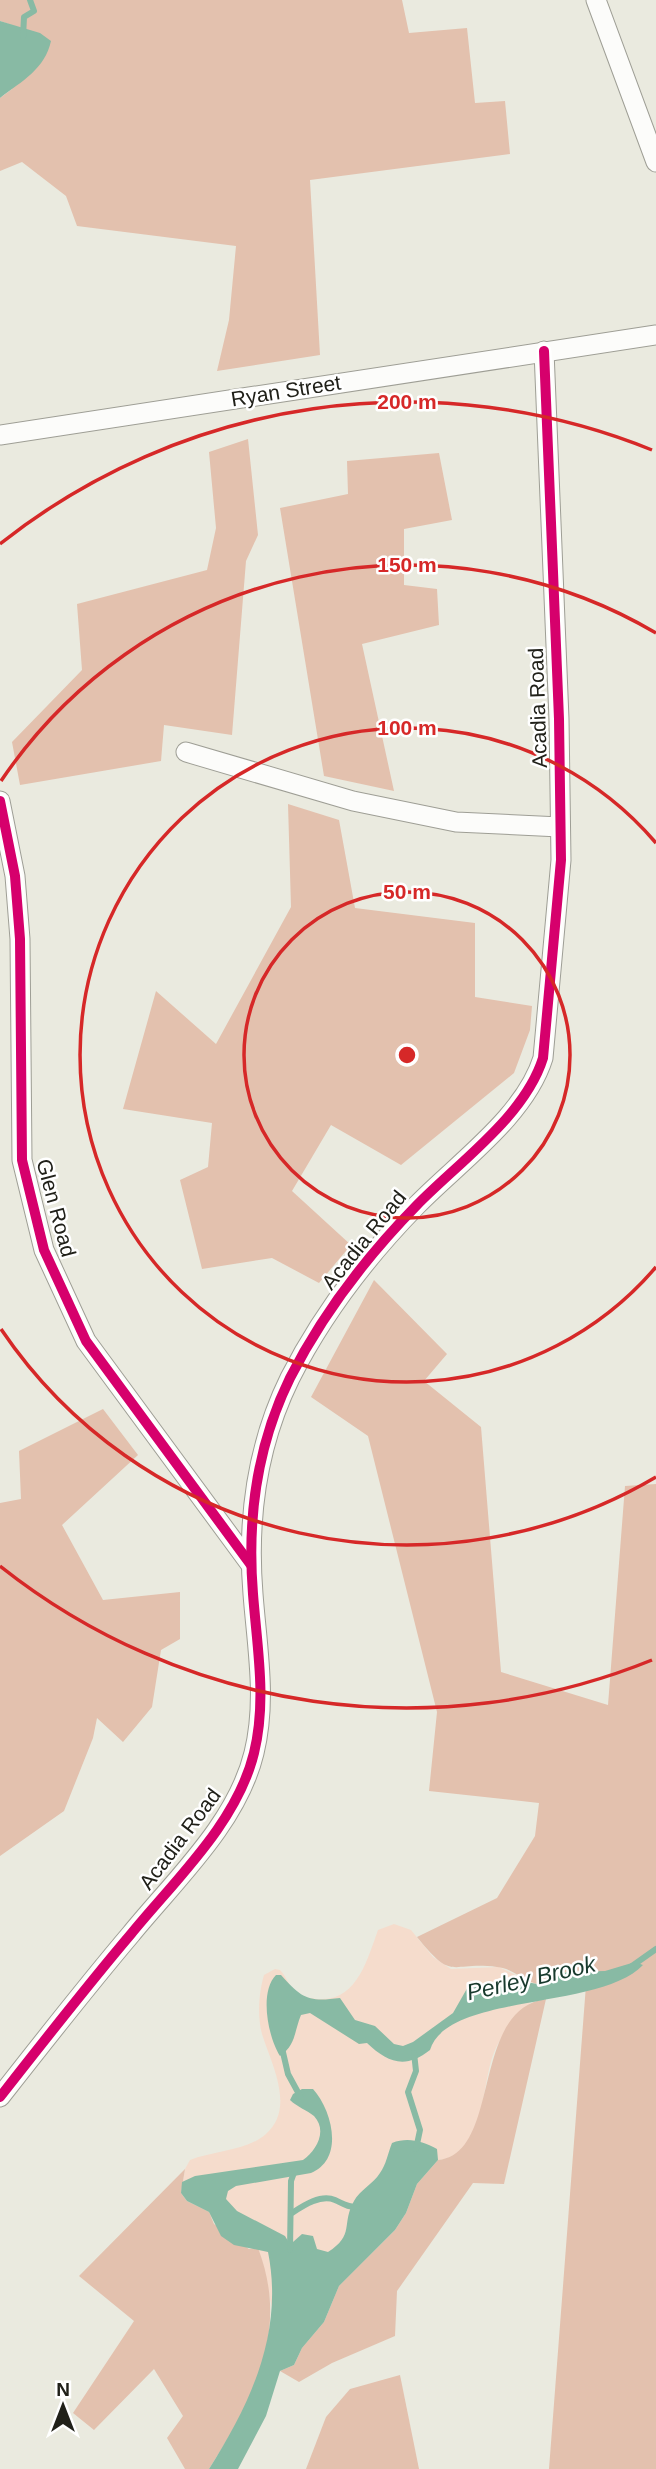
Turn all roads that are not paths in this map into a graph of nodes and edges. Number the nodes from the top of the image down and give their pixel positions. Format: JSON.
{"nodes":[{"id":1,"x":596,"y":0,"type":"edge"},
{"id":2,"x":656,"y":162,"type":"edge"},
{"id":3,"x":656,"y":335,"type":"edge"},
{"id":4,"x":544,"y":351,"type":"junction"},
{"id":5,"x":0,"y":435,"type":"edge"},
{"id":6,"x":186,"y":752,"type":"dead end"},
{"id":7,"x":0,"y":801,"type":"edge"},
{"id":8,"x":560,"y":827,"type":"junction"},
{"id":9,"x":251,"y":1565,"type":"junction"},
{"id":10,"x":0,"y":2097,"type":"edge"}],
"edges":[{"from":1,"to":2,"type":"street"},
{"from":3,"to":4,"type":"street","name":"Ryan Street"},
{"from":4,"to":5,"type":"street","name":"Ryan Street"},
{"from":4,"to":8,"type":"street","name":"Acadia Road"},
{"from":6,"to":8,"type":"street"},
{"from":7,"to":9,"type":"street","name":"Glen Road"},
{"from":8,"to":9,"type":"street","name":"Acadia Road"},
{"from":9,"to":10,"type":"street","name":"Acadia Road"}]}
